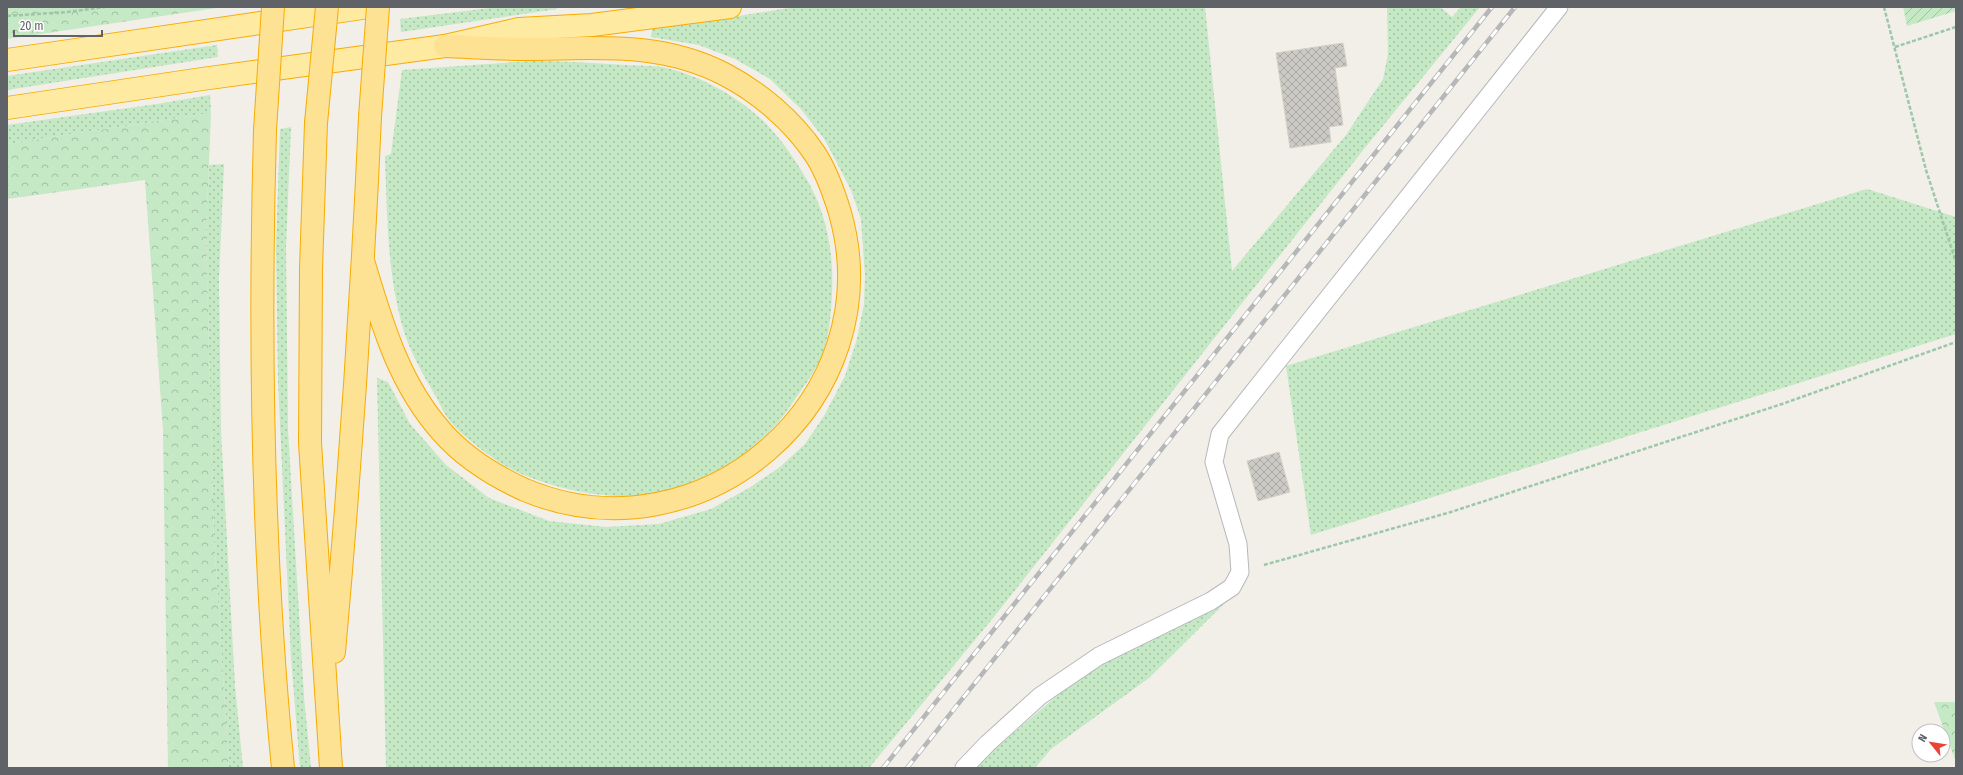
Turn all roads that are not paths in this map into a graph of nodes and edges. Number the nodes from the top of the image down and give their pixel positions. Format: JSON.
{"nodes":[{"id":1,"x":273,"y":7,"type":"edge"},
{"id":2,"x":327,"y":7,"type":"edge"},
{"id":3,"x":369,"y":7,"type":"edge"},
{"id":4,"x":378,"y":7,"type":"edge"},
{"id":5,"x":730,"y":7,"type":"edge"},
{"id":6,"x":1559,"y":7,"type":"edge"},
{"id":7,"x":445,"y":46,"type":"junction"},
{"id":8,"x":7,"y":60,"type":"edge"},
{"id":9,"x":7,"y":108,"type":"edge"},
{"id":10,"x":364,"y":264,"type":"junction"},
{"id":11,"x":327,"y":721,"type":"junction"},
{"id":12,"x":284,"y":768,"type":"edge"},
{"id":13,"x":331,"y":768,"type":"edge"},
{"id":14,"x":964,"y":768,"type":"edge"}],
"edges":[{"from":1,"to":12,"type":"highway","bridge":true},
{"from":2,"to":11,"type":"highway","bridge":true},
{"from":3,"to":8,"type":"highway"},
{"from":4,"to":10,"type":"highway","bridge":true},
{"from":5,"to":7,"type":"highway"},
{"from":6,"to":14,"type":"lane"},
{"from":7,"to":9,"type":"highway"},
{"from":7,"to":10,"type":"highway"},
{"from":10,"to":11,"type":"highway"},
{"from":11,"to":13,"type":"highway"}]}
